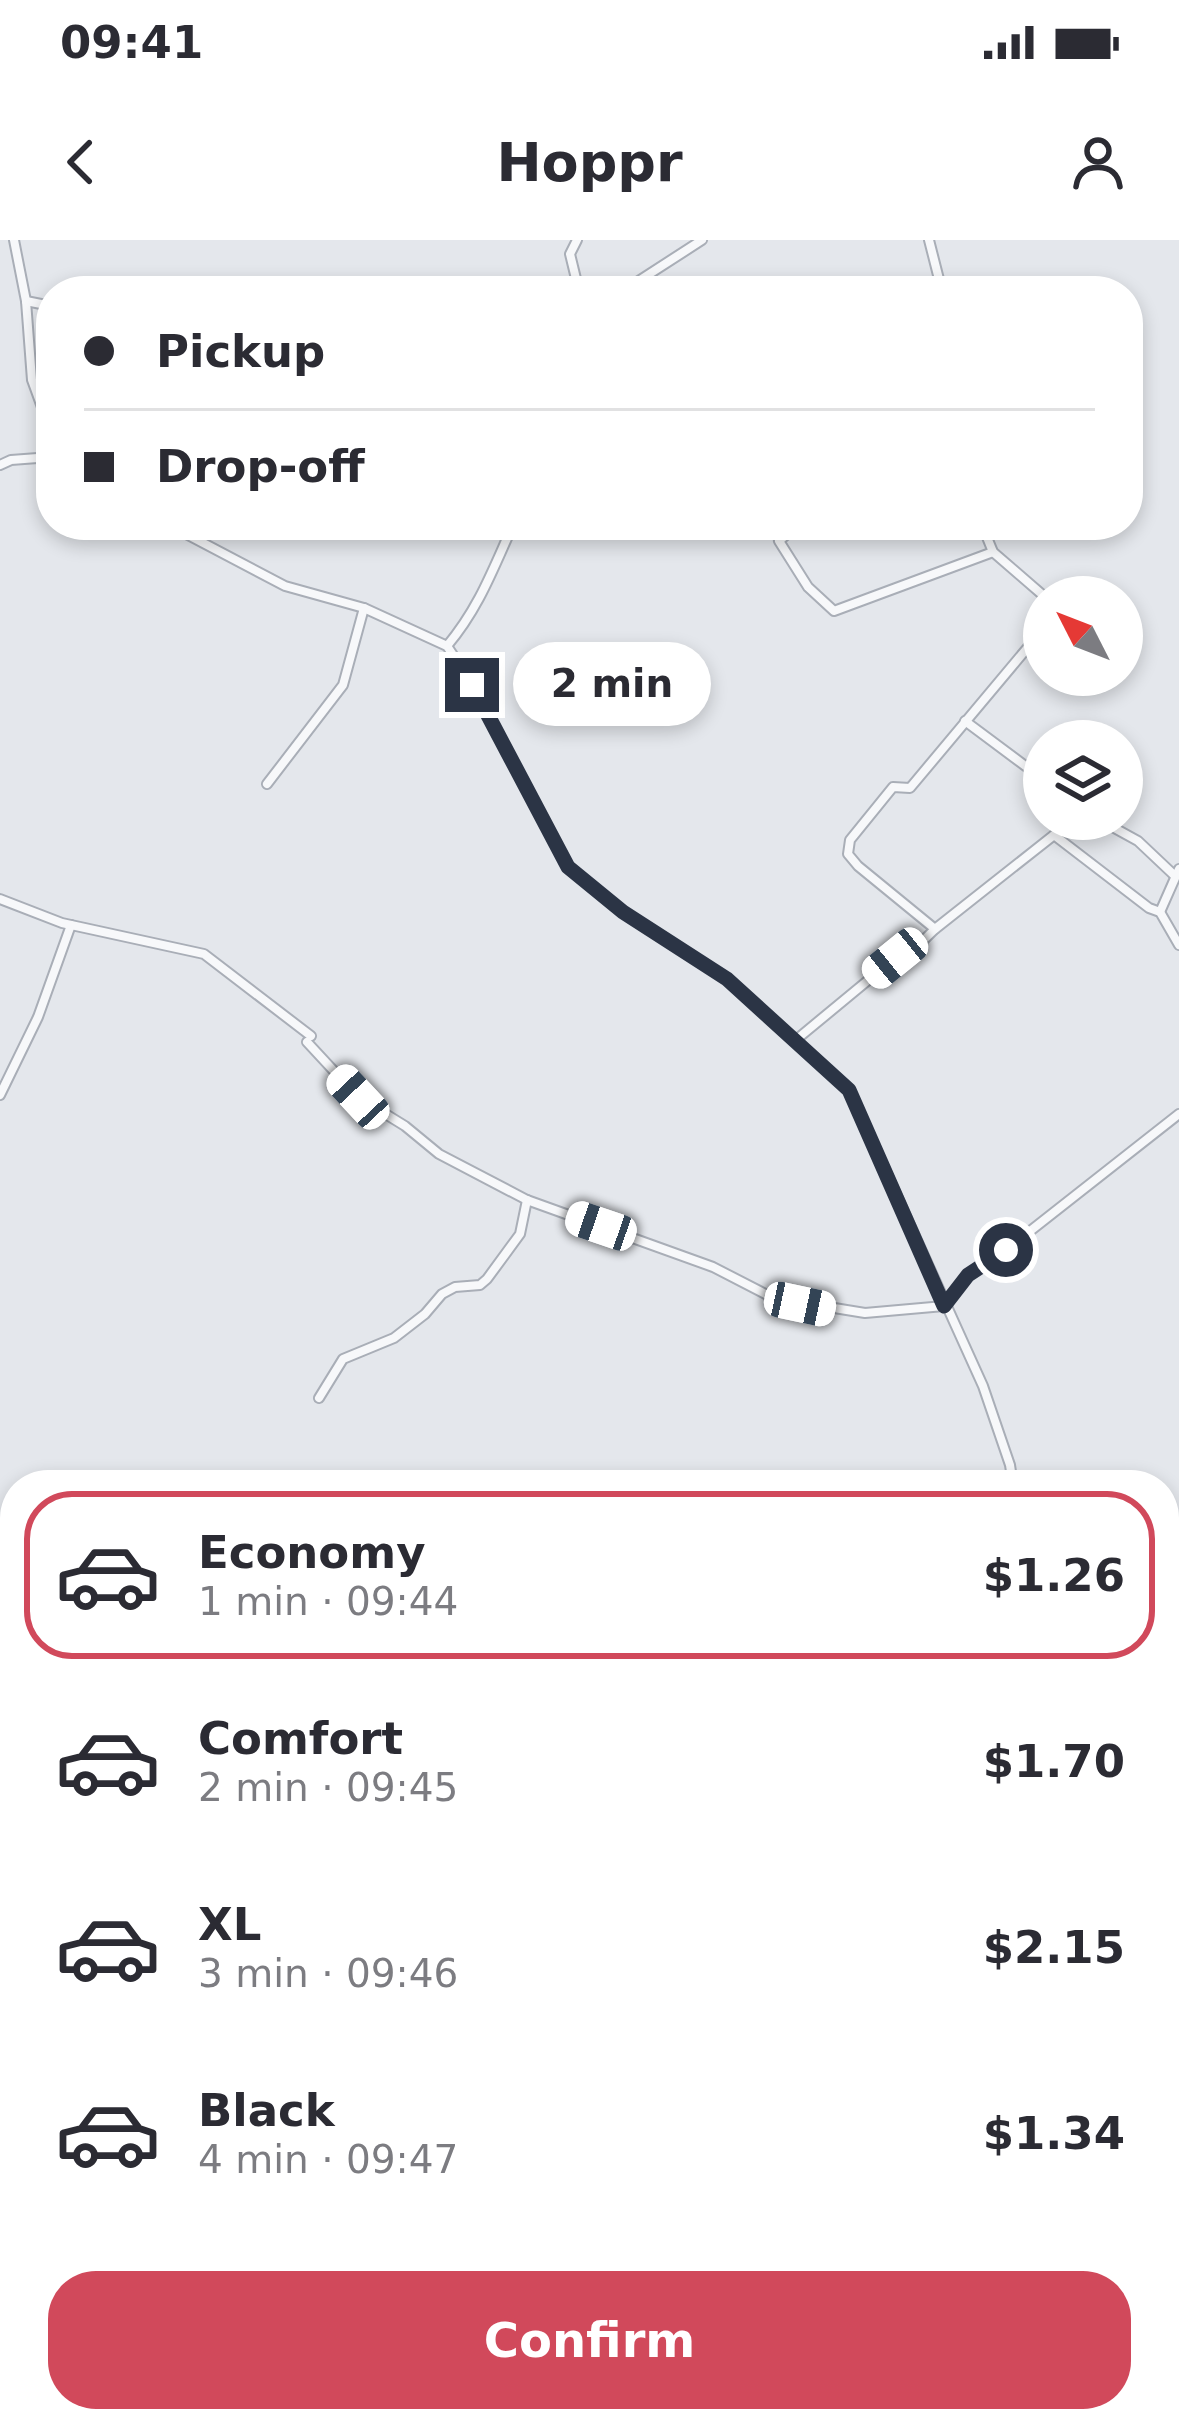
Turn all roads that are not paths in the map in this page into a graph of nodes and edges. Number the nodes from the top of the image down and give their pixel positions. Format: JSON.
{"nodes":[{"id":1,"x":14,"y":240,"type":"edge"},
{"id":2,"x":578,"y":240,"type":"edge"},
{"id":3,"x":702,"y":240,"type":"edge"},
{"id":4,"x":928,"y":240,"type":"edge"},
{"id":5,"x":575,"y":276,"type":"edge"},
{"id":6,"x":646,"y":276,"type":"edge"},
{"id":7,"x":938,"y":276,"type":"edge"},
{"id":8,"x":26,"y":301,"type":"junction"},
{"id":9,"x":36,"y":303,"type":"edge"},
{"id":10,"x":36,"y":391,"type":"edge"},
{"id":11,"x":36,"y":458,"type":"edge"},
{"id":12,"x":0,"y":465,"type":"edge"},
{"id":13,"x":198,"y":540,"type":"edge"},
{"id":14,"x":506,"y":540,"type":"edge"},
{"id":15,"x":780,"y":540,"type":"edge"},
{"id":16,"x":988,"y":540,"type":"edge"},
{"id":17,"x":993,"y":552,"type":"junction"},
{"id":18,"x":1023,"y":578,"type":"edge"},
{"id":19,"x":364,"y":608,"type":"junction"},
{"id":20,"x":447,"y":646,"type":"junction"},
{"id":21,"x":1023,"y":652,"type":"edge"},
{"id":22,"x":964,"y":721,"type":"junction"},
{"id":23,"x":1023,"y":765,"type":"edge"},
{"id":24,"x":267,"y":784,"type":"dead end"},
{"id":25,"x":1049,"y":840,"type":"edge"},
{"id":26,"x":1059,"y":840,"type":"edge"},
{"id":27,"x":1134,"y":840,"type":"edge"},
{"id":28,"x":1176,"y":872,"type":"edge"},
{"id":29,"x":0,"y":899,"type":"edge"},
{"id":30,"x":1160,"y":912,"type":"junction"},
{"id":31,"x":70,"y":925,"type":"junction"},
{"id":32,"x":935,"y":928,"type":"junction"},
{"id":33,"x":1179,"y":946,"type":"edge"},
{"id":34,"x":797,"y":1039,"type":"junction"},
{"id":35,"x":0,"y":1094,"type":"edge"},
{"id":36,"x":1179,"y":1114,"type":"edge"},
{"id":37,"x":526,"y":1200,"type":"junction"},
{"id":38,"x":944,"y":1306,"type":"junction"},
{"id":39,"x":319,"y":1398,"type":"dead end"},
{"id":40,"x":1011,"y":1470,"type":"edge"}],
"edges":[{"from":1,"to":8,"type":"street"},
{"from":2,"to":5,"type":"street"},
{"from":3,"to":6,"type":"street"},
{"from":4,"to":7,"type":"street"},
{"from":8,"to":9,"type":"street"},
{"from":8,"to":10,"type":"street"},
{"from":11,"to":12,"type":"street"},
{"from":13,"to":19,"type":"street"},
{"from":14,"to":20,"type":"street"},
{"from":15,"to":17,"type":"street"},
{"from":16,"to":17,"type":"street"},
{"from":17,"to":18,"type":"street"},
{"from":19,"to":20,"type":"street"},
{"from":19,"to":24,"type":"street"},
{"from":20,"to":34,"type":"street"},
{"from":21,"to":22,"type":"street"},
{"from":22,"to":23,"type":"street"},
{"from":22,"to":32,"type":"street"},
{"from":25,"to":32,"type":"street"},
{"from":26,"to":30,"type":"street"},
{"from":27,"to":28,"type":"street"},
{"from":28,"to":30,"type":"street"},
{"from":29,"to":31,"type":"street"},
{"from":30,"to":33,"type":"street"},
{"from":31,"to":35,"type":"street"},
{"from":31,"to":37,"type":"street"},
{"from":32,"to":34,"type":"street"},
{"from":34,"to":38,"type":"street"},
{"from":36,"to":38,"type":"street"},
{"from":37,"to":38,"type":"street"},
{"from":37,"to":39,"type":"street"},
{"from":38,"to":40,"type":"street"}]}
